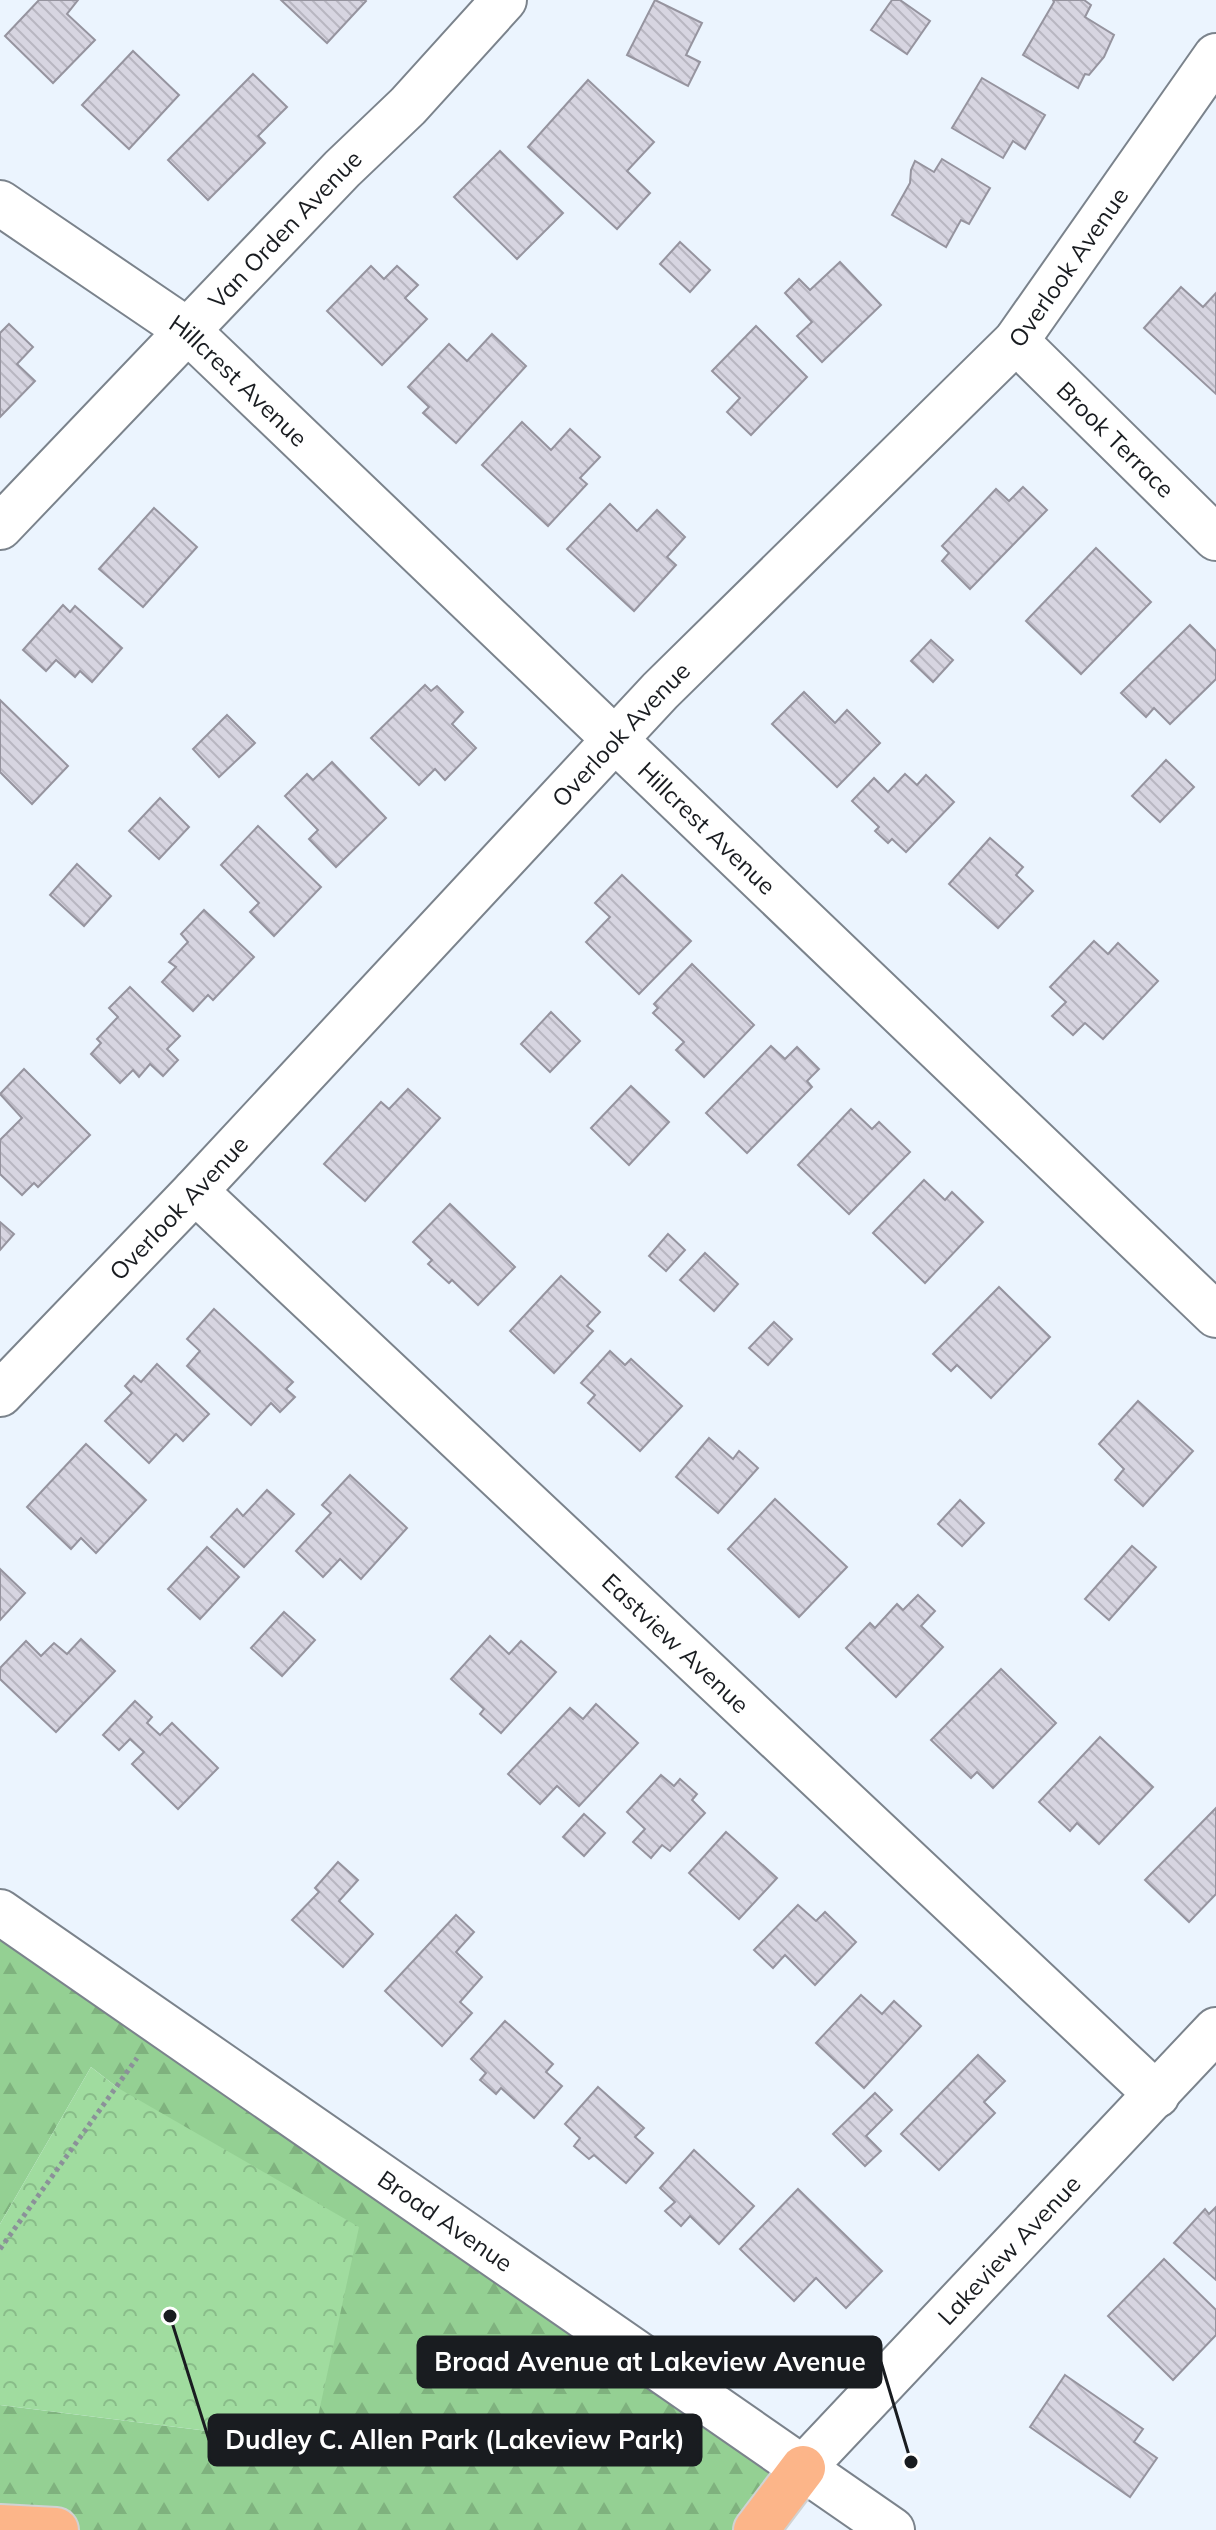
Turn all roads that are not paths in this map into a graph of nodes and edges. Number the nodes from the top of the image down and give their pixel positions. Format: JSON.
{"nodes":[{"id":1,"x":504,"y":0,"type":"edge"},
{"id":2,"x":1216,"y":56,"type":"edge"},
{"id":3,"x":0,"y":203,"type":"edge"},
{"id":4,"x":187,"y":330,"type":"junction"},
{"id":5,"x":1016,"y":341,"type":"junction"},
{"id":6,"x":0,"y":527,"type":"edge"},
{"id":7,"x":1216,"y":538,"type":"edge"},
{"id":8,"x":615,"y":740,"type":"junction"},
{"id":9,"x":195,"y":1191,"type":"junction"},
{"id":10,"x":1216,"y":1315,"type":"edge"},
{"id":11,"x":0,"y":1394,"type":"edge"},
{"id":12,"x":0,"y":1912,"type":"edge"},
{"id":13,"x":1216,"y":2030,"type":"edge"},
{"id":14,"x":1157,"y":2095,"type":"junction"},
{"id":15,"x":803,"y":2468,"type":"junction"},
{"id":16,"x":0,"y":2527,"type":"edge"},
{"id":17,"x":56,"y":2530,"type":"edge"},
{"id":18,"x":756,"y":2530,"type":"edge"},
{"id":19,"x":892,"y":2530,"type":"edge"}],
"edges":[{"from":1,"to":4,"type":"street","name":"Van Orden Avenue"},
{"from":2,"to":5,"type":"street","name":"Overlook Avenue"},
{"from":3,"to":4,"type":"street","name":"Hillcrest Avenue"},
{"from":4,"to":6,"type":"street","name":"Van Orden Avenue"},
{"from":4,"to":8,"type":"street","name":"Hillcrest Avenue"},
{"from":5,"to":7,"type":"street","name":"Brook Terrace"},
{"from":5,"to":8,"type":"street","name":"Overlook Avenue"},
{"from":8,"to":9,"type":"street","name":"Overlook Avenue"},
{"from":8,"to":10,"type":"street","name":"Hillcrest Avenue"},
{"from":9,"to":11,"type":"street","name":"Overlook Avenue"},
{"from":9,"to":14,"type":"street","name":"Eastview Avenue"},
{"from":12,"to":15,"type":"street","name":"Broad Avenue"},
{"from":13,"to":14,"type":"street","name":"Lakeview Avenue"},
{"from":14,"to":15,"type":"street","name":"Lakeview Avenue"},
{"from":15,"to":18,"type":"highway"},
{"from":15,"to":19,"type":"street","name":"Broad Avenue"},
{"from":16,"to":17,"type":"highway"}]}
